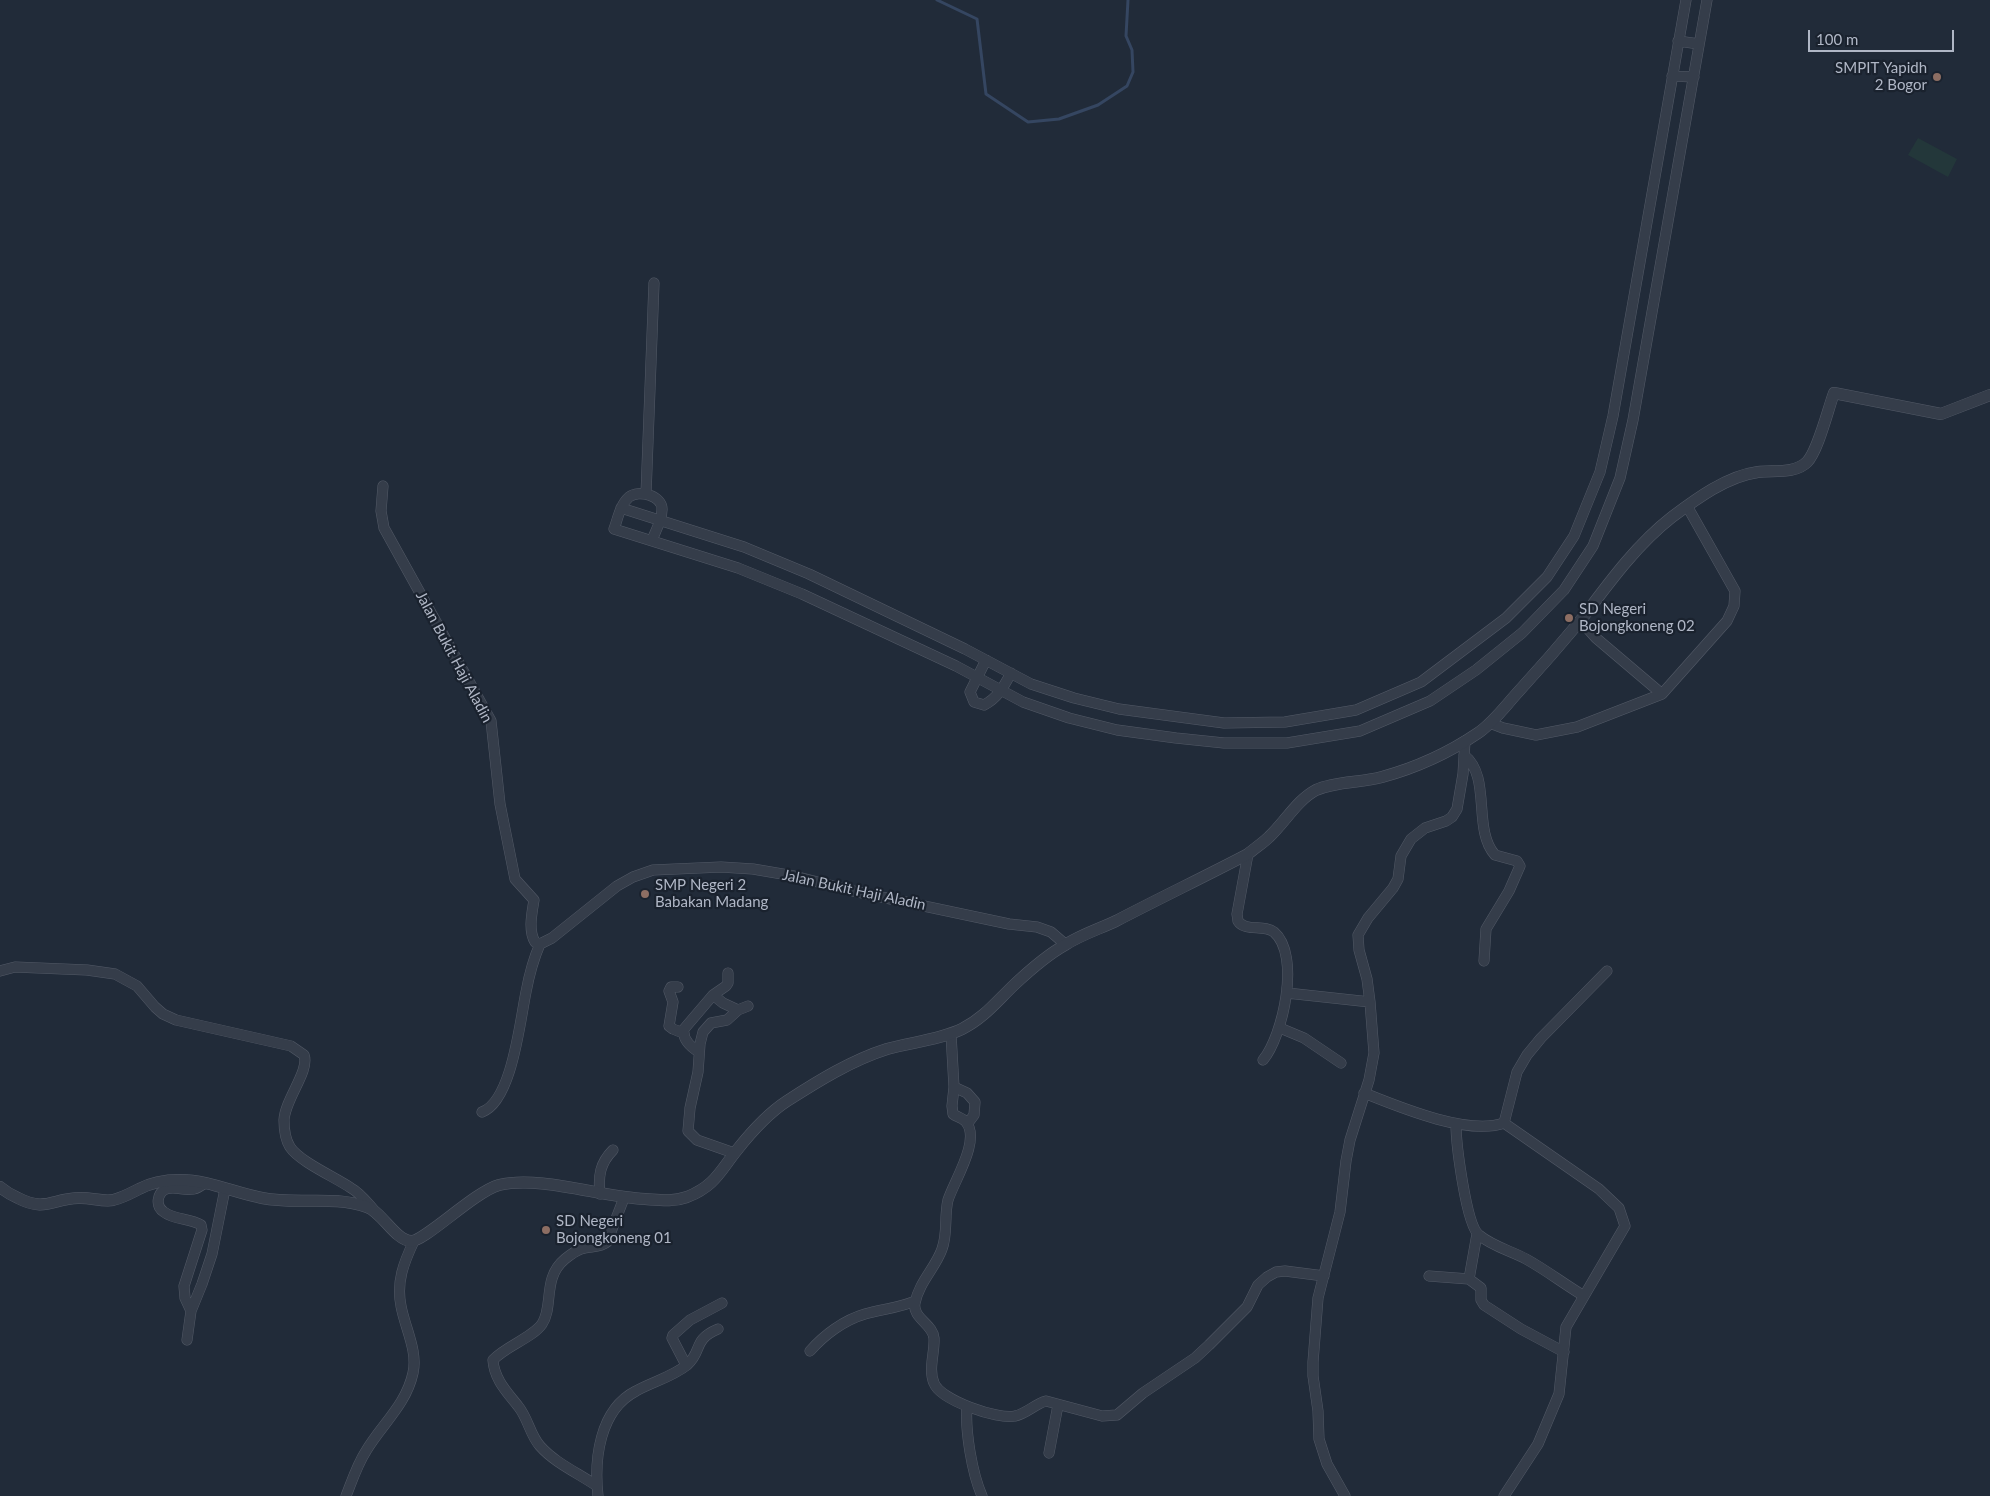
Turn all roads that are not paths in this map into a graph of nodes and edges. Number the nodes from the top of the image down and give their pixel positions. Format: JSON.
{"nodes":[{"id":1,"x":1686,"y":0,"type":"edge"},
{"id":2,"x":1707,"y":0,"type":"edge"},
{"id":3,"x":1678,"y":41,"type":"junction"},
{"id":4,"x":1699,"y":44,"type":"junction"},
{"id":5,"x":1672,"y":76,"type":"junction"},
{"id":6,"x":1694,"y":77,"type":"junction"},
{"id":7,"x":654,"y":283,"type":"dead end"},
{"id":8,"x":1990,"y":395,"type":"edge"},
{"id":9,"x":383,"y":486,"type":"dead end"},
{"id":10,"x":646,"y":494,"type":"junction"},
{"id":11,"x":1687,"y":506,"type":"junction"},
{"id":12,"x":621,"y":508,"type":"junction"},
{"id":13,"x":660,"y":520,"type":"junction"},
{"id":14,"x":652,"y":540,"type":"junction"},
{"id":15,"x":1580,"y":620,"type":"junction"},
{"id":16,"x":986,"y":660,"type":"junction"},
{"id":17,"x":1011,"y":673,"type":"junction"},
{"id":18,"x":976,"y":677,"type":"junction"},
{"id":19,"x":1001,"y":690,"type":"junction"},
{"id":20,"x":1662,"y":694,"type":"junction"},
{"id":21,"x":1490,"y":722,"type":"junction"},
{"id":22,"x":1465,"y":741,"type":"junction"},
{"id":23,"x":1464,"y":755,"type":"junction"},
{"id":24,"x":1248,"y":854,"type":"junction"},
{"id":25,"x":540,"y":944,"type":"junction"},
{"id":26,"x":1065,"y":944,"type":"junction"},
{"id":27,"x":1484,"y":962,"type":"dead end"},
{"id":28,"x":0,"y":971,"type":"edge"},
{"id":29,"x":1606,"y":971,"type":"dead end"},
{"id":30,"x":728,"y":974,"type":"dead end"},
{"id":31,"x":678,"y":987,"type":"dead end"},
{"id":32,"x":1287,"y":993,"type":"junction"},
{"id":33,"x":713,"y":995,"type":"junction"},
{"id":34,"x":1370,"y":1002,"type":"junction"},
{"id":35,"x":1280,"y":1028,"type":"junction"},
{"id":36,"x":683,"y":1033,"type":"junction"},
{"id":37,"x":951,"y":1034,"type":"junction"},
{"id":38,"x":699,"y":1052,"type":"junction"},
{"id":39,"x":1263,"y":1060,"type":"dead end"},
{"id":40,"x":1341,"y":1063,"type":"dead end"},
{"id":41,"x":954,"y":1087,"type":"junction"},
{"id":42,"x":1364,"y":1093,"type":"junction"},
{"id":43,"x":482,"y":1112,"type":"dead end"},
{"id":44,"x":968,"y":1123,"type":"junction"},
{"id":45,"x":1504,"y":1123,"type":"junction"},
{"id":46,"x":1456,"y":1124,"type":"junction"},
{"id":47,"x":613,"y":1150,"type":"dead end"},
{"id":48,"x":734,"y":1154,"type":"junction"},
{"id":49,"x":205,"y":1183,"type":"junction"},
{"id":50,"x":0,"y":1187,"type":"edge"},
{"id":51,"x":225,"y":1189,"type":"junction"},
{"id":52,"x":600,"y":1194,"type":"junction"},
{"id":53,"x":624,"y":1198,"type":"junction"},
{"id":54,"x":373,"y":1209,"type":"junction"},
{"id":55,"x":1477,"y":1234,"type":"junction"},
{"id":56,"x":414,"y":1241,"type":"junction"},
{"id":57,"x":1324,"y":1276,"type":"junction"},
{"id":58,"x":1429,"y":1276,"type":"dead end"},
{"id":59,"x":1469,"y":1279,"type":"junction"},
{"id":60,"x":1584,"y":1296,"type":"junction"},
{"id":61,"x":915,"y":1301,"type":"junction"},
{"id":62,"x":722,"y":1304,"type":"dead end"},
{"id":63,"x":191,"y":1311,"type":"junction"},
{"id":64,"x":718,"y":1329,"type":"dead end"},
{"id":65,"x":187,"y":1340,"type":"dead end"},
{"id":66,"x":810,"y":1351,"type":"dead end"},
{"id":67,"x":1564,"y":1352,"type":"junction"},
{"id":68,"x":686,"y":1365,"type":"junction"},
{"id":69,"x":1058,"y":1405,"type":"junction"},
{"id":70,"x":968,"y":1407,"type":"junction"},
{"id":71,"x":1049,"y":1453,"type":"dead end"},
{"id":72,"x":597,"y":1491,"type":"edge"},
{"id":73,"x":346,"y":1496,"type":"edge"},
{"id":74,"x":982,"y":1496,"type":"edge"},
{"id":75,"x":1345,"y":1496,"type":"edge"},
{"id":76,"x":1504,"y":1496,"type":"edge"}],
"edges":[{"from":1,"to":3,"type":"street"},
{"from":2,"to":4,"type":"street"},
{"from":3,"to":4,"type":"street"},
{"from":3,"to":5,"type":"street"},
{"from":4,"to":6,"type":"street"},
{"from":5,"to":6,"type":"street"},
{"from":5,"to":17,"type":"street"},
{"from":6,"to":19,"type":"street"},
{"from":7,"to":10,"type":"street"},
{"from":8,"to":11,"type":"street"},
{"from":9,"to":25,"type":"street","name":"Jalan Bukit Haji Aladin"},
{"from":10,"to":12,"type":"street"},
{"from":10,"to":13,"type":"street"},
{"from":11,"to":15,"type":"street"},
{"from":11,"to":20,"type":"street"},
{"from":12,"to":13,"type":"street"},
{"from":12,"to":14,"type":"street"},
{"from":13,"to":14,"type":"street"},
{"from":13,"to":16,"type":"street"},
{"from":14,"to":18,"type":"street"},
{"from":15,"to":20,"type":"street"},
{"from":15,"to":21,"type":"street"},
{"from":16,"to":17,"type":"street"},
{"from":16,"to":18,"type":"street"},
{"from":17,"to":19,"type":"street"},
{"from":18,"to":19,"type":"street"},
{"from":18,"to":19,"type":"street"},
{"from":20,"to":21,"type":"street"},
{"from":21,"to":22,"type":"street"},
{"from":22,"to":23,"type":"street"},
{"from":22,"to":24,"type":"street"},
{"from":23,"to":27,"type":"street"},
{"from":23,"to":34,"type":"street"},
{"from":24,"to":26,"type":"street"},
{"from":24,"to":32,"type":"street"},
{"from":25,"to":26,"type":"street","name":"Jalan Bukit Haji Aladin"},
{"from":25,"to":43,"type":"street"},
{"from":26,"to":37,"type":"street"},
{"from":28,"to":54,"type":"street"},
{"from":29,"to":45,"type":"street"},
{"from":30,"to":33,"type":"street"},
{"from":31,"to":36,"type":"street"},
{"from":32,"to":34,"type":"street"},
{"from":32,"to":35,"type":"street"},
{"from":33,"to":36,"type":"street"},
{"from":33,"to":38,"type":"street"},
{"from":34,"to":42,"type":"street"},
{"from":35,"to":39,"type":"street"},
{"from":35,"to":40,"type":"street"},
{"from":36,"to":38,"type":"street"},
{"from":37,"to":41,"type":"street"},
{"from":37,"to":48,"type":"street"},
{"from":38,"to":48,"type":"street"},
{"from":41,"to":44,"type":"street"},
{"from":41,"to":44,"type":"street"},
{"from":42,"to":46,"type":"street"},
{"from":42,"to":57,"type":"street"},
{"from":44,"to":61,"type":"street"},
{"from":45,"to":46,"type":"street"},
{"from":45,"to":60,"type":"street"},
{"from":46,"to":55,"type":"street"},
{"from":47,"to":52,"type":"street"},
{"from":48,"to":53,"type":"street"},
{"from":49,"to":50,"type":"street"},
{"from":49,"to":51,"type":"street"},
{"from":49,"to":63,"type":"street"},
{"from":51,"to":54,"type":"street"},
{"from":51,"to":63,"type":"street"},
{"from":52,"to":53,"type":"street"},
{"from":52,"to":56,"type":"street"},
{"from":53,"to":72,"type":"street"},
{"from":54,"to":56,"type":"street"},
{"from":55,"to":59,"type":"street"},
{"from":55,"to":60,"type":"street"},
{"from":56,"to":73,"type":"street"},
{"from":57,"to":69,"type":"street"},
{"from":57,"to":75,"type":"street"},
{"from":58,"to":59,"type":"street"},
{"from":59,"to":67,"type":"street"},
{"from":60,"to":67,"type":"street"},
{"from":61,"to":66,"type":"street"},
{"from":61,"to":70,"type":"street"},
{"from":62,"to":68,"type":"street"},
{"from":63,"to":65,"type":"street"},
{"from":64,"to":68,"type":"street"},
{"from":67,"to":76,"type":"street"},
{"from":68,"to":72,"type":"street"},
{"from":69,"to":70,"type":"street"},
{"from":69,"to":71,"type":"street"},
{"from":70,"to":74,"type":"street"}]}
